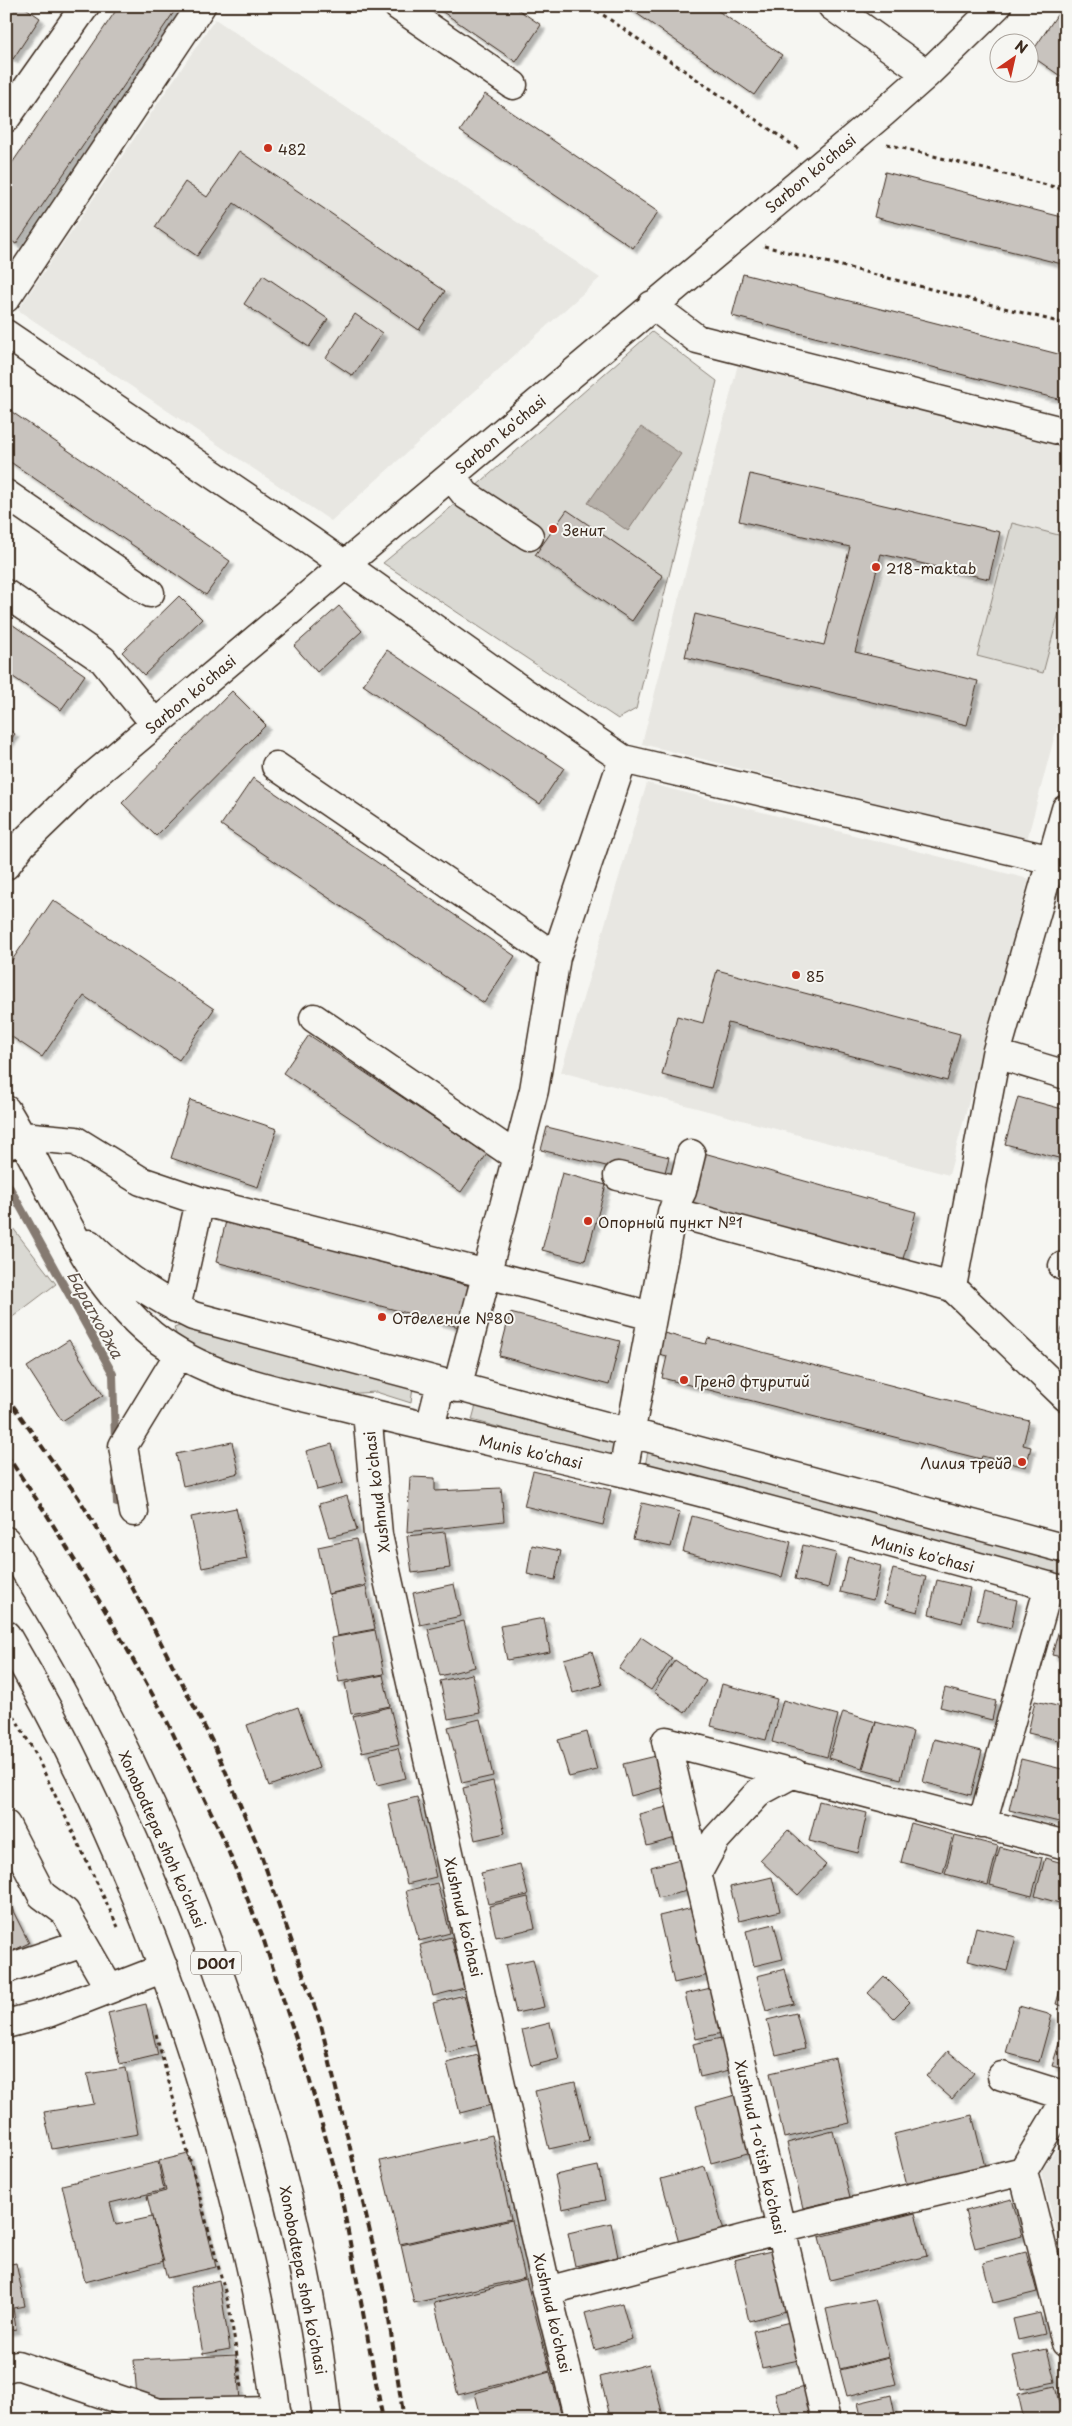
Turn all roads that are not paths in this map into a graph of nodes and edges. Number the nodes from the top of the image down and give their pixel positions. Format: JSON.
{"nodes":[{"id":1,"x":201,"y":6,"type":"edge"},
{"id":2,"x":398,"y":6,"type":"edge"},
{"id":3,"x":832,"y":6,"type":"edge"},
{"id":4,"x":997,"y":6,"type":"edge"},
{"id":5,"x":80,"y":8,"type":"edge"},
{"id":6,"x":927,"y":74,"type":"junction"},
{"id":7,"x":513,"y":85,"type":"dead end"},
{"id":8,"x":6,"y":118,"type":"edge"},
{"id":9,"x":6,"y":298,"type":"edge"},
{"id":10,"x":652,"y":306,"type":"junction"},
{"id":11,"x":6,"y":334,"type":"edge"},
{"id":12,"x":1066,"y":432,"type":"edge"},
{"id":13,"x":451,"y":476,"type":"junction"},
{"id":14,"x":6,"y":494,"type":"edge"},
{"id":15,"x":528,"y":536,"type":"dead end"},
{"id":16,"x":344,"y":565,"type":"junction"},
{"id":17,"x":150,"y":593,"type":"dead end"},
{"id":18,"x":6,"y":594,"type":"edge"},
{"id":19,"x":155,"y":724,"type":"junction"},
{"id":20,"x":623,"y":759,"type":"junction"},
{"id":21,"x":276,"y":766,"type":"dead end"},
{"id":22,"x":1066,"y":809,"type":"edge"},
{"id":23,"x":14,"y":838,"type":"edge"},
{"id":24,"x":1052,"y":860,"type":"junction"},
{"id":25,"x":6,"y":865,"type":"edge"},
{"id":26,"x":1055,"y":889,"type":"edge"},
{"id":27,"x":556,"y":957,"type":"junction"},
{"id":28,"x":314,"y":1018,"type":"dead end"},
{"id":29,"x":996,"y":1054,"type":"junction"},
{"id":30,"x":1066,"y":1075,"type":"edge"},
{"id":31,"x":6,"y":1110,"type":"edge"},
{"id":32,"x":14,"y":1141,"type":"edge"},
{"id":33,"x":691,"y":1154,"type":"dead end"},
{"id":34,"x":517,"y":1156,"type":"junction"},
{"id":35,"x":618,"y":1176,"type":"dead end"},
{"id":36,"x":200,"y":1201,"type":"junction"},
{"id":37,"x":677,"y":1201,"type":"junction"},
{"id":38,"x":62,"y":1213,"type":"junction"},
{"id":39,"x":487,"y":1274,"type":"junction"},
{"id":40,"x":952,"y":1287,"type":"junction"},
{"id":41,"x":176,"y":1308,"type":"junction"},
{"id":42,"x":652,"y":1316,"type":"junction"},
{"id":43,"x":179,"y":1354,"type":"junction"},
{"id":44,"x":449,"y":1386,"type":"junction"},
{"id":45,"x":1066,"y":1397,"type":"edge"},
{"id":46,"x":367,"y":1412,"type":"junction"},
{"id":47,"x":430,"y":1427,"type":"junction"},
{"id":48,"x":631,"y":1433,"type":"junction"},
{"id":49,"x":623,"y":1472,"type":"junction"},
{"id":50,"x":134,"y":1512,"type":"dead end"},
{"id":51,"x":6,"y":1541,"type":"edge"},
{"id":52,"x":1066,"y":1549,"type":"edge"},
{"id":53,"x":1057,"y":1588,"type":"edge"},
{"id":54,"x":6,"y":1635,"type":"edge"},
{"id":55,"x":794,"y":1774,"type":"junction"},
{"id":56,"x":982,"y":1824,"type":"junction"},
{"id":57,"x":6,"y":1825,"type":"edge"},
{"id":58,"x":1066,"y":1845,"type":"edge"},
{"id":59,"x":697,"y":1874,"type":"junction"},
{"id":60,"x":83,"y":1943,"type":"junction"},
{"id":61,"x":164,"y":1968,"type":"junction"},
{"id":62,"x":6,"y":1969,"type":"edge"},
{"id":63,"x":109,"y":1988,"type":"junction"},
{"id":64,"x":6,"y":2024,"type":"edge"},
{"id":65,"x":1002,"y":2076,"type":"dead end"},
{"id":66,"x":1066,"y":2097,"type":"edge"},
{"id":67,"x":1023,"y":2171,"type":"junction"},
{"id":68,"x":781,"y":2229,"type":"junction"},
{"id":69,"x":548,"y":2291,"type":"junction"},
{"id":70,"x":1066,"y":2343,"type":"edge"},
{"id":71,"x":6,"y":2368,"type":"edge"},
{"id":72,"x":277,"y":2416,"type":"edge"},
{"id":73,"x":327,"y":2420,"type":"edge"},
{"id":74,"x":578,"y":2420,"type":"edge"},
{"id":75,"x":826,"y":2420,"type":"edge"}],
"edges":[{"from":1,"to":9,"type":"main road"},
{"from":2,"to":7,"type":"main road"},
{"from":3,"to":6,"type":"main road"},
{"from":4,"to":6,"type":"main road","name":"Sarbon ko'chasi"},
{"from":5,"to":8,"type":"main road"},
{"from":6,"to":10,"type":"main road","name":"Sarbon ko'chasi"},
{"from":10,"to":12,"type":"main road"},
{"from":10,"to":13,"type":"main road","name":"Sarbon ko'chasi"},
{"from":11,"to":16,"type":"main road"},
{"from":13,"to":15,"type":"main road"},
{"from":13,"to":16,"type":"main road","name":"Sarbon ko'chasi"},
{"from":14,"to":17,"type":"main road"},
{"from":16,"to":19,"type":"main road","name":"Sarbon ko'chasi"},
{"from":16,"to":20,"type":"main road"},
{"from":18,"to":19,"type":"main road"},
{"from":19,"to":23,"type":"main road","name":"Sarbon ko'chasi"},
{"from":20,"to":24,"type":"main road"},
{"from":20,"to":27,"type":"main road"},
{"from":21,"to":27,"type":"main road"},
{"from":22,"to":24,"type":"main road"},
{"from":23,"to":25,"type":"main road","name":"Sarbon ko'chasi"},
{"from":24,"to":26,"type":"main road"},
{"from":26,"to":29,"type":"main road"},
{"from":27,"to":34,"type":"main road"},
{"from":28,"to":34,"type":"main road"},
{"from":29,"to":30,"type":"main road"},
{"from":29,"to":40,"type":"main road"},
{"from":31,"to":32,"type":"main road","name":"Munis ko'chasi"},
{"from":32,"to":36,"type":"main road"},
{"from":32,"to":38,"type":"main road","name":"Munis ko'chasi"},
{"from":33,"to":37,"type":"main road"},
{"from":34,"to":39,"type":"main road"},
{"from":35,"to":37,"type":"main road"},
{"from":36,"to":39,"type":"main road"},
{"from":36,"to":41,"type":"main road"},
{"from":37,"to":40,"type":"main road"},
{"from":37,"to":42,"type":"main road"},
{"from":38,"to":41,"type":"main road","name":"Munis ko'chasi"},
{"from":38,"to":43,"type":"main road","name":"Munis ko'chasi"},
{"from":39,"to":42,"type":"main road"},
{"from":39,"to":44,"type":"main road"},
{"from":40,"to":45,"type":"main road"},
{"from":41,"to":44,"type":"main road","name":"Munis ko'chasi"},
{"from":42,"to":48,"type":"main road"},
{"from":43,"to":46,"type":"main road","name":"Munis ko'chasi"},
{"from":43,"to":50,"type":"main road"},
{"from":44,"to":47,"type":"main road"},
{"from":44,"to":48,"type":"main road","name":"Munis ko'chasi"},
{"from":46,"to":47,"type":"main road","name":"Munis ko'chasi"},
{"from":46,"to":69,"type":"main road","name":"Xushnud ko'chasi"},
{"from":47,"to":49,"type":"main road","name":"Munis ko'chasi"},
{"from":48,"to":49,"type":"main road"},
{"from":48,"to":52,"type":"main road","name":"Munis ko'chasi"},
{"from":49,"to":53,"type":"main road","name":"Munis ko'chasi"},
{"from":51,"to":73,"type":"main road","name":"Xonobodtepa shoh ko'chasi","number":"D001"},
{"from":53,"to":56,"type":"main road"},
{"from":54,"to":61,"type":"main road"},
{"from":55,"to":56,"type":"main road","name":"Xushnud 1-o'tish ko'chasi"},
{"from":55,"to":59,"type":"main road"},
{"from":55,"to":59,"type":"main road","name":"Xushnud 1-o'tish ko'chasi"},
{"from":56,"to":58,"type":"main road","name":"Xushnud 1-o'tish ko'chasi"},
{"from":57,"to":60,"type":"main road"},
{"from":59,"to":68,"type":"main road","name":"Xushnud 1-o'tish ko'chasi"},
{"from":60,"to":62,"type":"main road"},
{"from":60,"to":63,"type":"main road"},
{"from":61,"to":63,"type":"main road"},
{"from":61,"to":72,"type":"main road"},
{"from":63,"to":64,"type":"main road"},
{"from":65,"to":66,"type":"main road"},
{"from":66,"to":67,"type":"main road"},
{"from":67,"to":68,"type":"main road"},
{"from":67,"to":70,"type":"main road"},
{"from":68,"to":69,"type":"main road"},
{"from":68,"to":75,"type":"main road","name":"Xushnud 1-o'tish ko'chasi"},
{"from":69,"to":74,"type":"main road","name":"Xushnud ko'chasi"},
{"from":71,"to":72,"type":"main road"}]}
